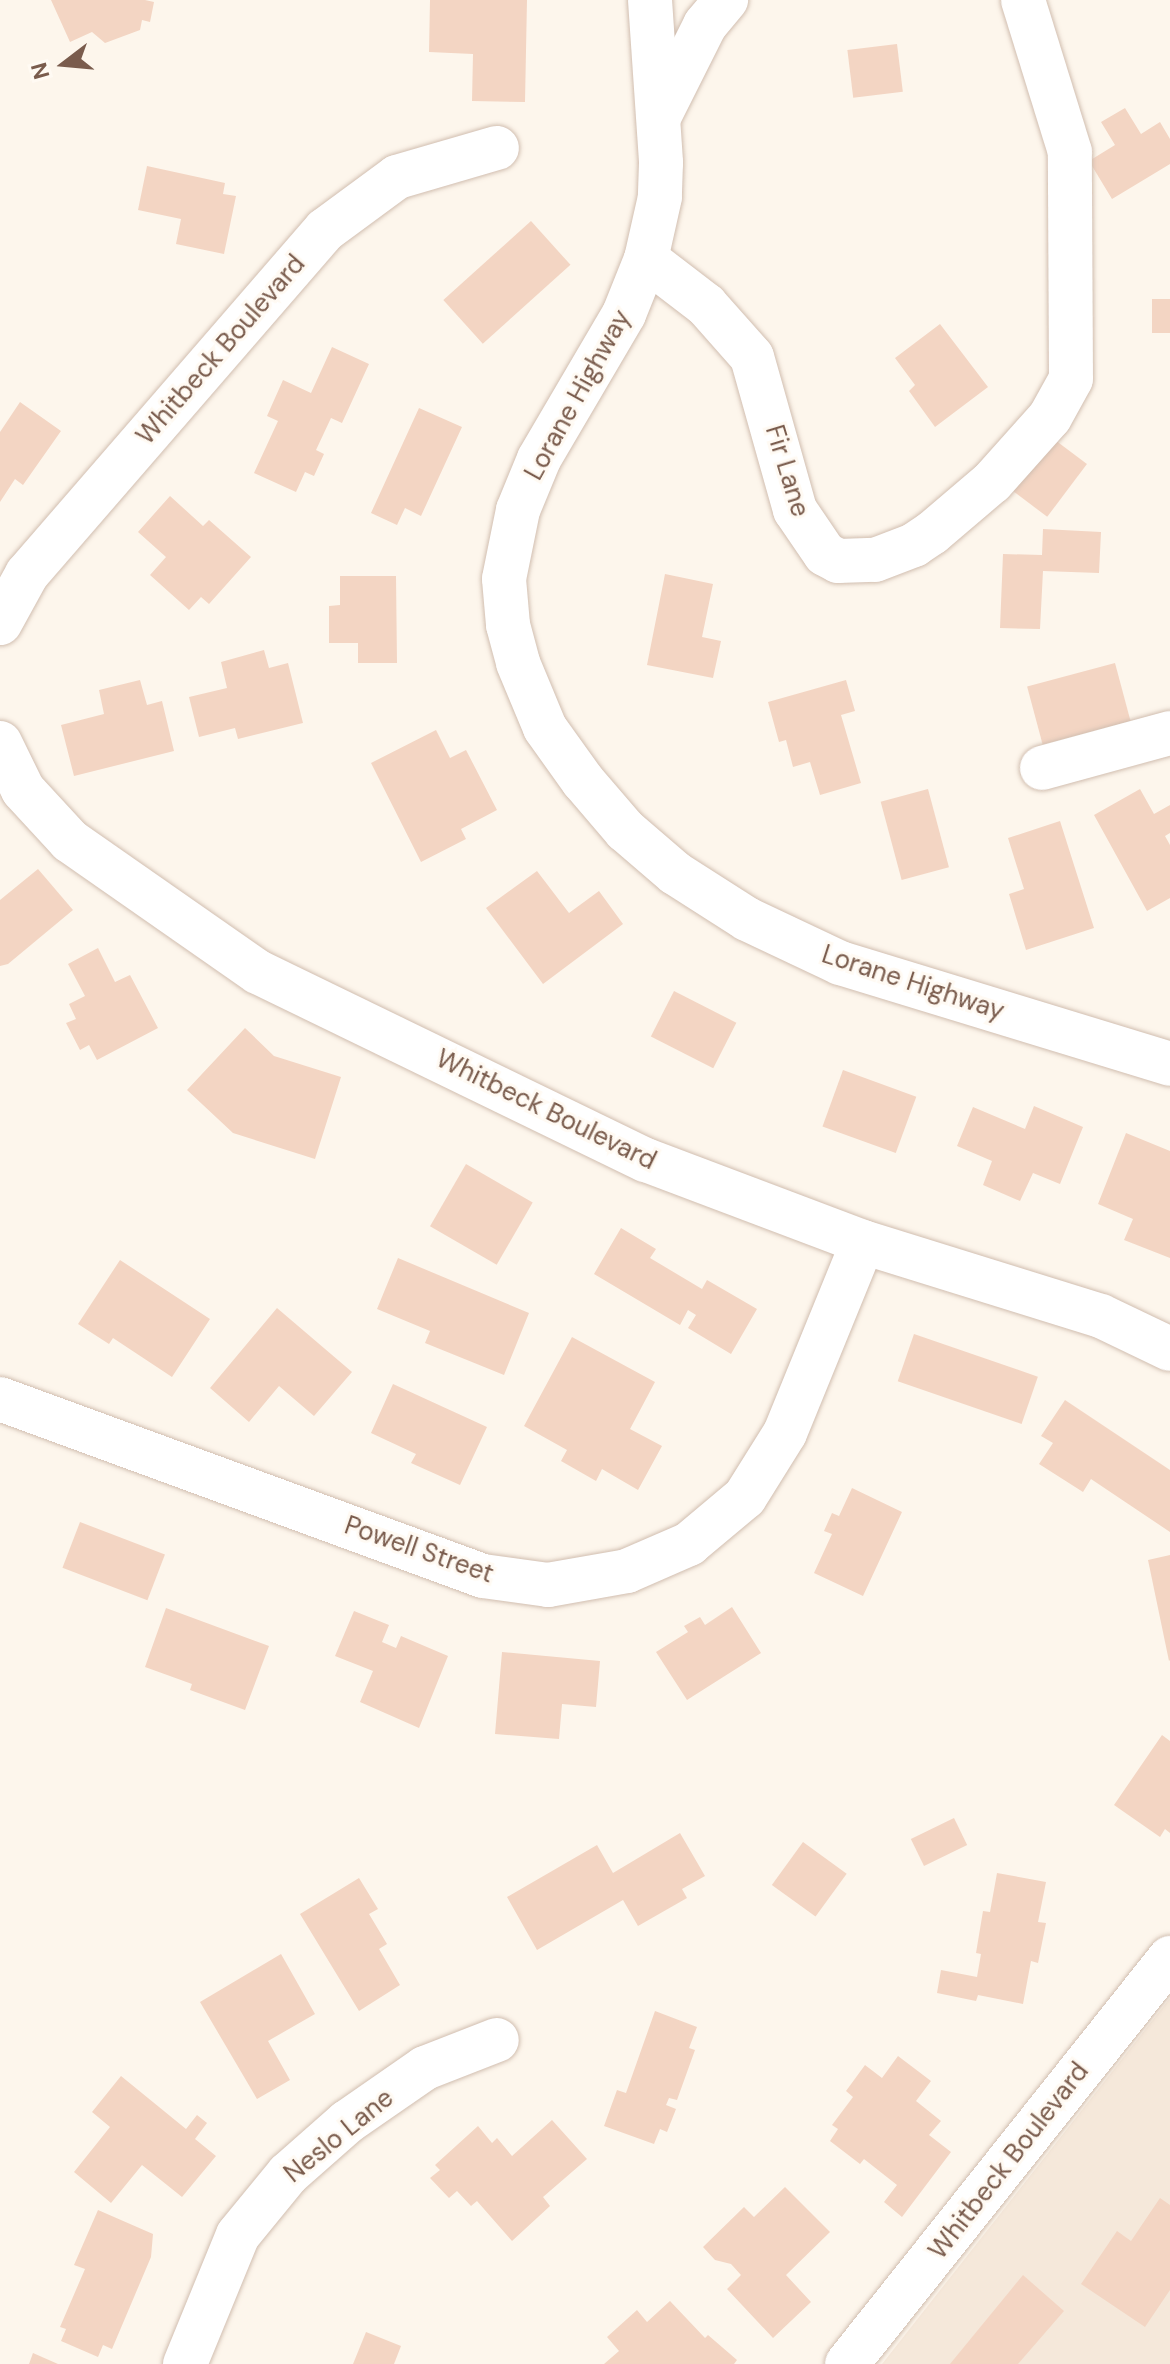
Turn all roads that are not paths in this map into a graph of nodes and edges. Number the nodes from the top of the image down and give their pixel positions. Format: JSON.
{"nodes":[{"id":1,"x":650,"y":0,"type":"edge"},
{"id":2,"x":726,"y":0,"type":"edge"},
{"id":3,"x":1023,"y":0,"type":"edge"},
{"id":4,"x":659,"y":117,"type":"junction"},
{"id":5,"x":497,"y":148,"type":"dead end"},
{"id":6,"x":646,"y":259,"type":"junction"},
{"id":7,"x":0,"y":623,"type":"edge"},
{"id":8,"x":1170,"y":733,"type":"edge"},
{"id":9,"x":0,"y":743,"type":"edge"},
{"id":10,"x":1042,"y":768,"type":"dead end"},
{"id":11,"x":1170,"y":1064,"type":"edge"},
{"id":12,"x":863,"y":1242,"type":"junction"},
{"id":13,"x":1170,"y":1349,"type":"edge"},
{"id":14,"x":0,"y":1399,"type":"edge"},
{"id":15,"x":1170,"y":1958,"type":"edge"},
{"id":16,"x":497,"y":2040,"type":"dead end"},
{"id":17,"x":185,"y":2364,"type":"edge"},
{"id":18,"x":847,"y":2364,"type":"edge"}],
"edges":[{"from":1,"to":4,"type":"street","name":"Lorane Highway"},
{"from":2,"to":4,"type":"street"},
{"from":3,"to":6,"type":"street","name":"Fir Lane"},
{"from":4,"to":6,"type":"street","name":"Lorane Highway"},
{"from":5,"to":7,"type":"street","name":"Whitbeck Boulevard"},
{"from":6,"to":11,"type":"street","name":"Lorane Highway"},
{"from":8,"to":10,"type":"street"},
{"from":9,"to":12,"type":"street","name":"Whitbeck Boulevard"},
{"from":12,"to":13,"type":"street","name":"Whitbeck Boulevard"},
{"from":12,"to":14,"type":"street","name":"Powell Street"},
{"from":15,"to":18,"type":"street","name":"Whitbeck Boulevard"},
{"from":16,"to":17,"type":"street","name":"Neslo Lane"}]}
